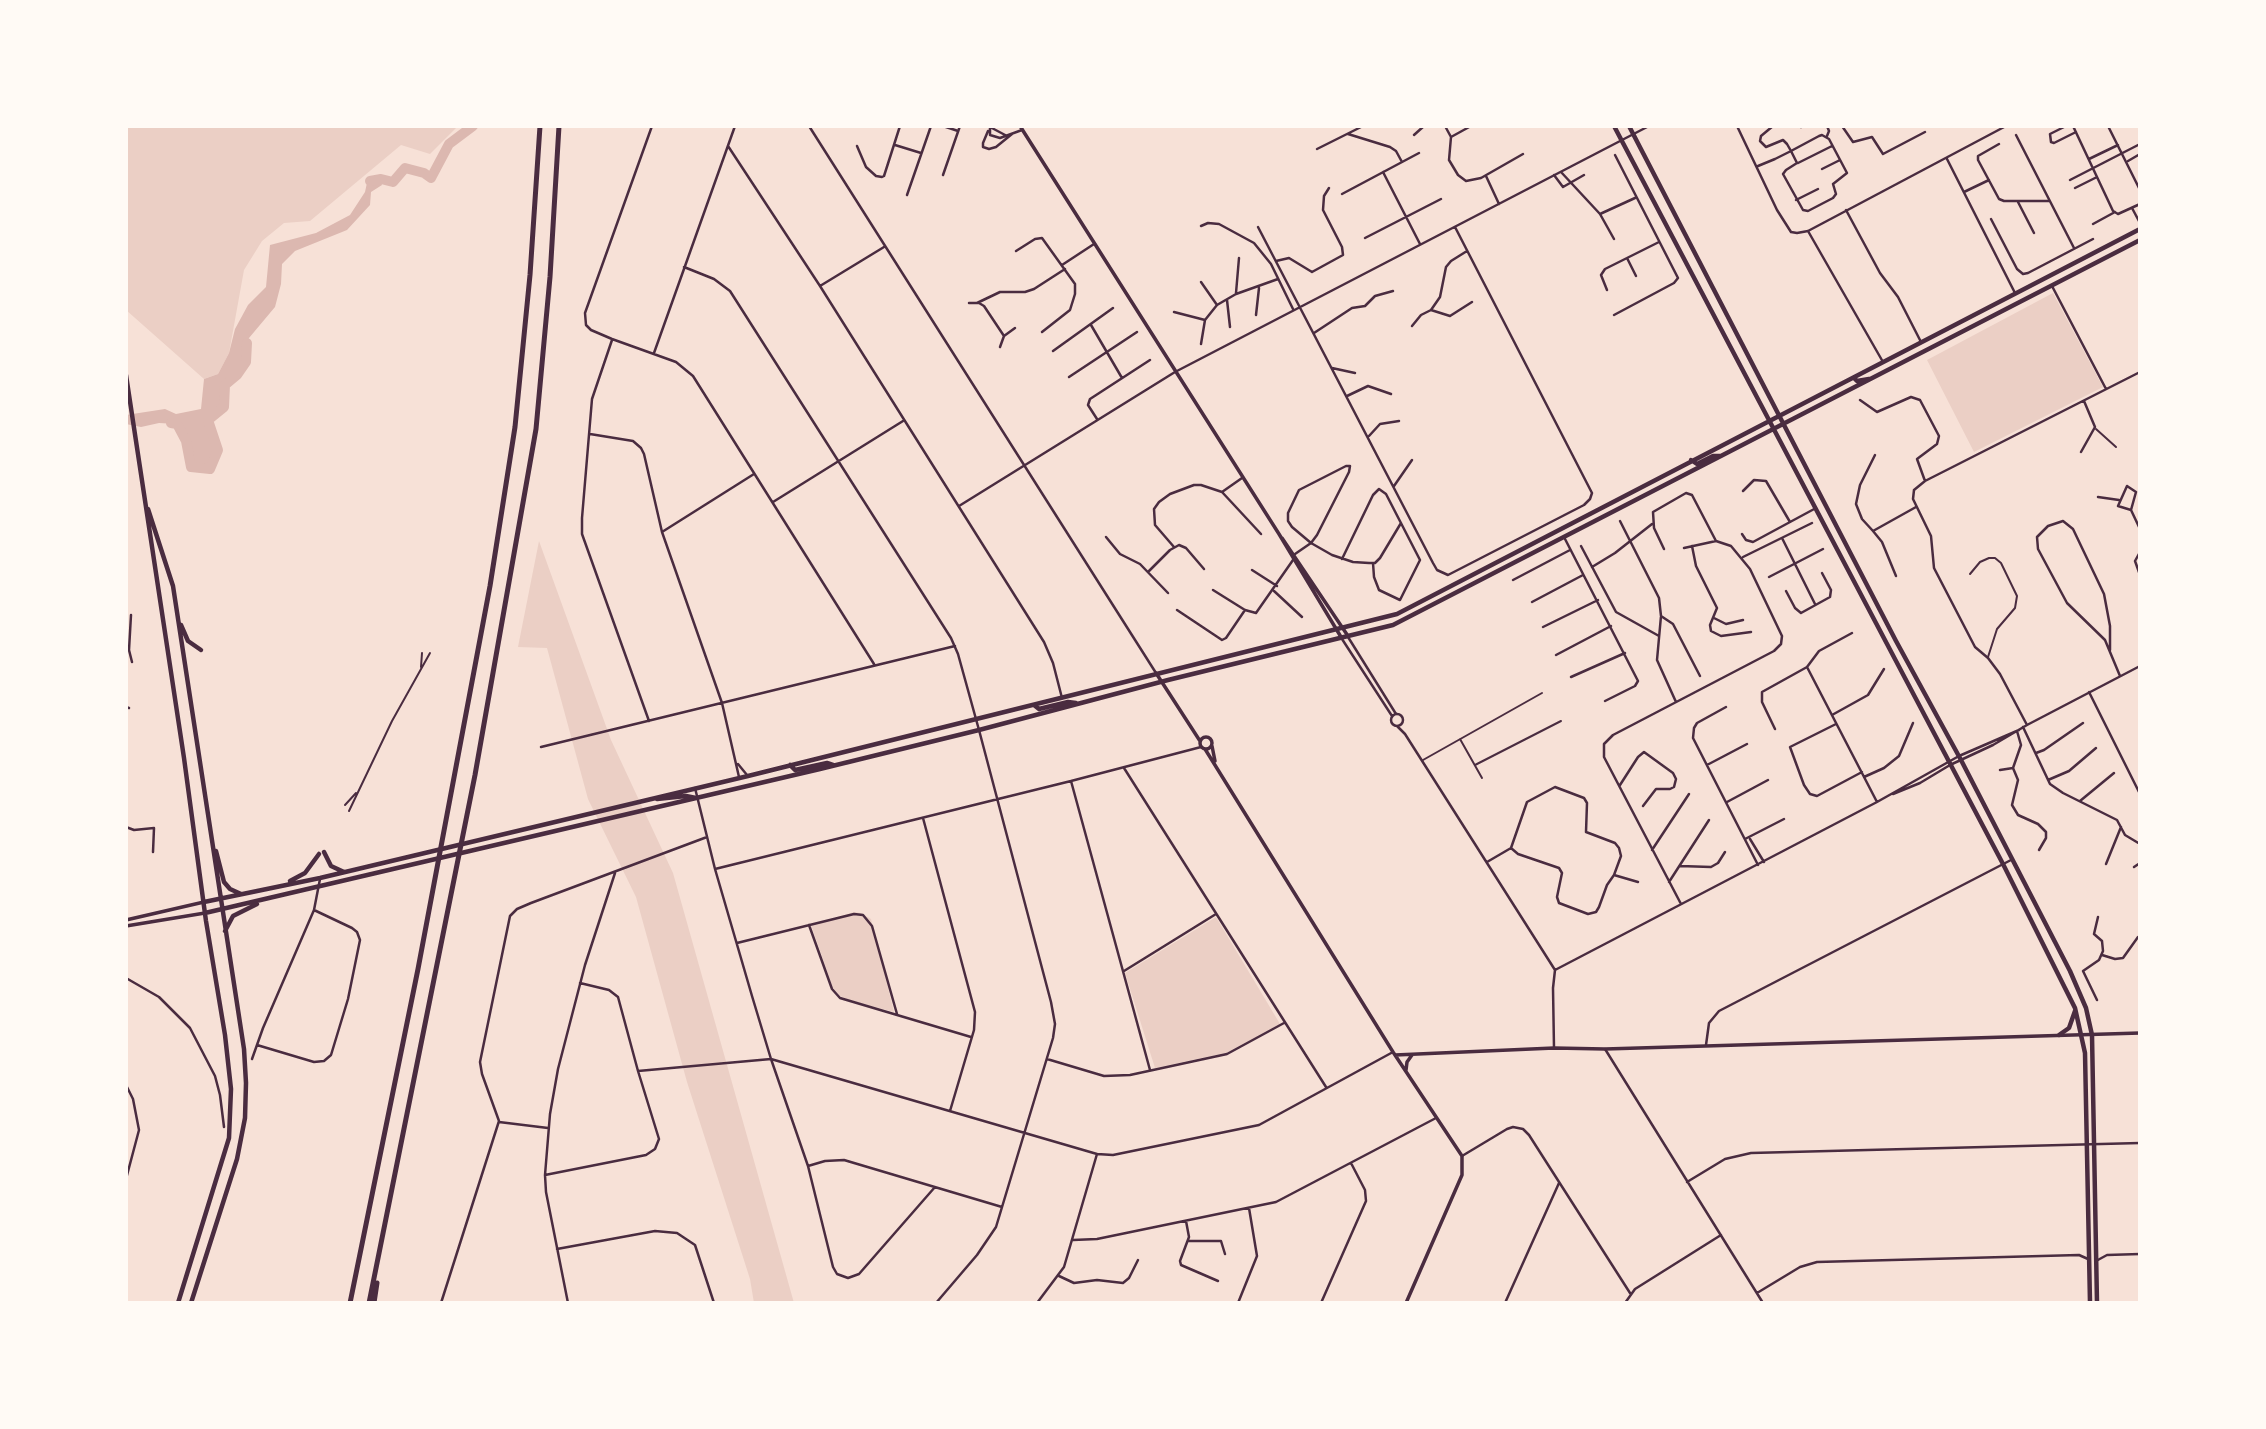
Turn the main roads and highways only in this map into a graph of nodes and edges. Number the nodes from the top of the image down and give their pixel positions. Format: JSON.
{"nodes":[{"id":1,"x":540,"y":126,"type":"edge"},
{"id":2,"x":559,"y":126,"type":"edge"},
{"id":3,"x":1614,"y":126,"type":"edge"},
{"id":4,"x":1629,"y":126,"type":"edge"},
{"id":5,"x":2140,"y":229,"type":"edge"},
{"id":6,"x":2140,"y":240,"type":"edge"},
{"id":7,"x":126,"y":375,"type":"edge"},
{"id":8,"x":1853,"y":378,"type":"junction"},
{"id":9,"x":1873,"y":378,"type":"junction"},
{"id":10,"x":1779,"y":416,"type":"junction"},
{"id":11,"x":1770,"y":420,"type":"junction"},
{"id":12,"x":1784,"y":425,"type":"junction"},
{"id":13,"x":1775,"y":429,"type":"junction"},
{"id":14,"x":1721,"y":456,"type":"junction"},
{"id":15,"x":1691,"y":460,"type":"junction"},
{"id":16,"x":144,"y":495,"type":"junction"},
{"id":17,"x":1447,"y":589,"type":"junction"},
{"id":18,"x":1451,"y":596,"type":"junction"},
{"id":19,"x":178,"y":614,"type":"junction"},
{"id":20,"x":201,"y":650,"type":"dead end"},
{"id":21,"x":1077,"y":704,"type":"junction"},
{"id":22,"x":1034,"y":705,"type":"junction"},
{"id":23,"x":790,"y":765,"type":"junction"},
{"id":24,"x":834,"y":766,"type":"junction"},
{"id":25,"x":652,"y":798,"type":"junction"},
{"id":26,"x":698,"y":798,"type":"junction"},
{"id":27,"x":209,"y":822,"type":"junction"},
{"id":28,"x":344,"y":872,"type":"junction"},
{"id":29,"x":283,"y":884,"type":"junction"},
{"id":30,"x":242,"y":894,"type":"junction"},
{"id":31,"x":274,"y":897,"type":"junction"},
{"id":32,"x":220,"y":899,"type":"junction"},
{"id":33,"x":204,"y":902,"type":"junction"},
{"id":34,"x":221,"y":909,"type":"junction"},
{"id":35,"x":205,"y":913,"type":"junction"},
{"id":36,"x":224,"y":933,"type":"junction"},
{"id":37,"x":2075,"y":1008,"type":"junction"},
{"id":38,"x":2059,"y":1035,"type":"road end"},
{"id":39,"x":178,"y":1303,"type":"edge"},
{"id":40,"x":193,"y":1303,"type":"edge"},
{"id":41,"x":350,"y":1303,"type":"edge"},
{"id":42,"x":372,"y":1303,"type":"edge"},
{"id":43,"x":2090,"y":1303,"type":"edge"},
{"id":44,"x":2097,"y":1303,"type":"edge"}],
"edges":[{"from":1,"to":41,"type":"highway"},
{"from":2,"to":42,"type":"highway"},
{"from":3,"to":11,"type":"main road"},
{"from":4,"to":10,"type":"main road"},
{"from":5,"to":8,"type":"main road"},
{"from":6,"to":9,"type":"main road"},
{"from":7,"to":16,"type":"main road"},
{"from":8,"to":9,"type":"main road"},
{"from":8,"to":10,"type":"main road"},
{"from":9,"to":12,"type":"main road"},
{"from":10,"to":11,"type":"main road"},
{"from":10,"to":12,"type":"main road"},
{"from":11,"to":13,"type":"main road"},
{"from":11,"to":15,"type":"main road"},
{"from":12,"to":13,"type":"main road"},
{"from":12,"to":44,"type":"main road"},
{"from":13,"to":14,"type":"main road"},
{"from":13,"to":37,"type":"main road"},
{"from":14,"to":15,"type":"main road"},
{"from":14,"to":18,"type":"main road"},
{"from":15,"to":17,"type":"main road"},
{"from":16,"to":19,"type":"main road"},
{"from":16,"to":33,"type":"main road"},
{"from":17,"to":18,"type":"main road"},
{"from":17,"to":22,"type":"main road"},
{"from":18,"to":21,"type":"main road"},
{"from":19,"to":20,"type":"main road"},
{"from":19,"to":27,"type":"main road"},
{"from":21,"to":22,"type":"main road"},
{"from":21,"to":24,"type":"main road"},
{"from":22,"to":23,"type":"main road"},
{"from":23,"to":24,"type":"main road"},
{"from":23,"to":25,"type":"main road"},
{"from":24,"to":26,"type":"main road"},
{"from":25,"to":26,"type":"main road"},
{"from":25,"to":28,"type":"main road"},
{"from":26,"to":31,"type":"main road"},
{"from":27,"to":30,"type":"main road"},
{"from":27,"to":32,"type":"main road"},
{"from":28,"to":29,"type":"main road"},
{"from":28,"to":29,"type":"main road"},
{"from":29,"to":30,"type":"main road"},
{"from":30,"to":32,"type":"main road"},
{"from":31,"to":34,"type":"main road"},
{"from":31,"to":36,"type":"main road"},
{"from":32,"to":33,"type":"main road"},
{"from":32,"to":34,"type":"main road"},
{"from":33,"to":35,"type":"main road"},
{"from":34,"to":35,"type":"main road"},
{"from":34,"to":36,"type":"main road"},
{"from":35,"to":39,"type":"main road"},
{"from":36,"to":40,"type":"main road"},
{"from":37,"to":38,"type":"main road"},
{"from":37,"to":43,"type":"main road"}]}
